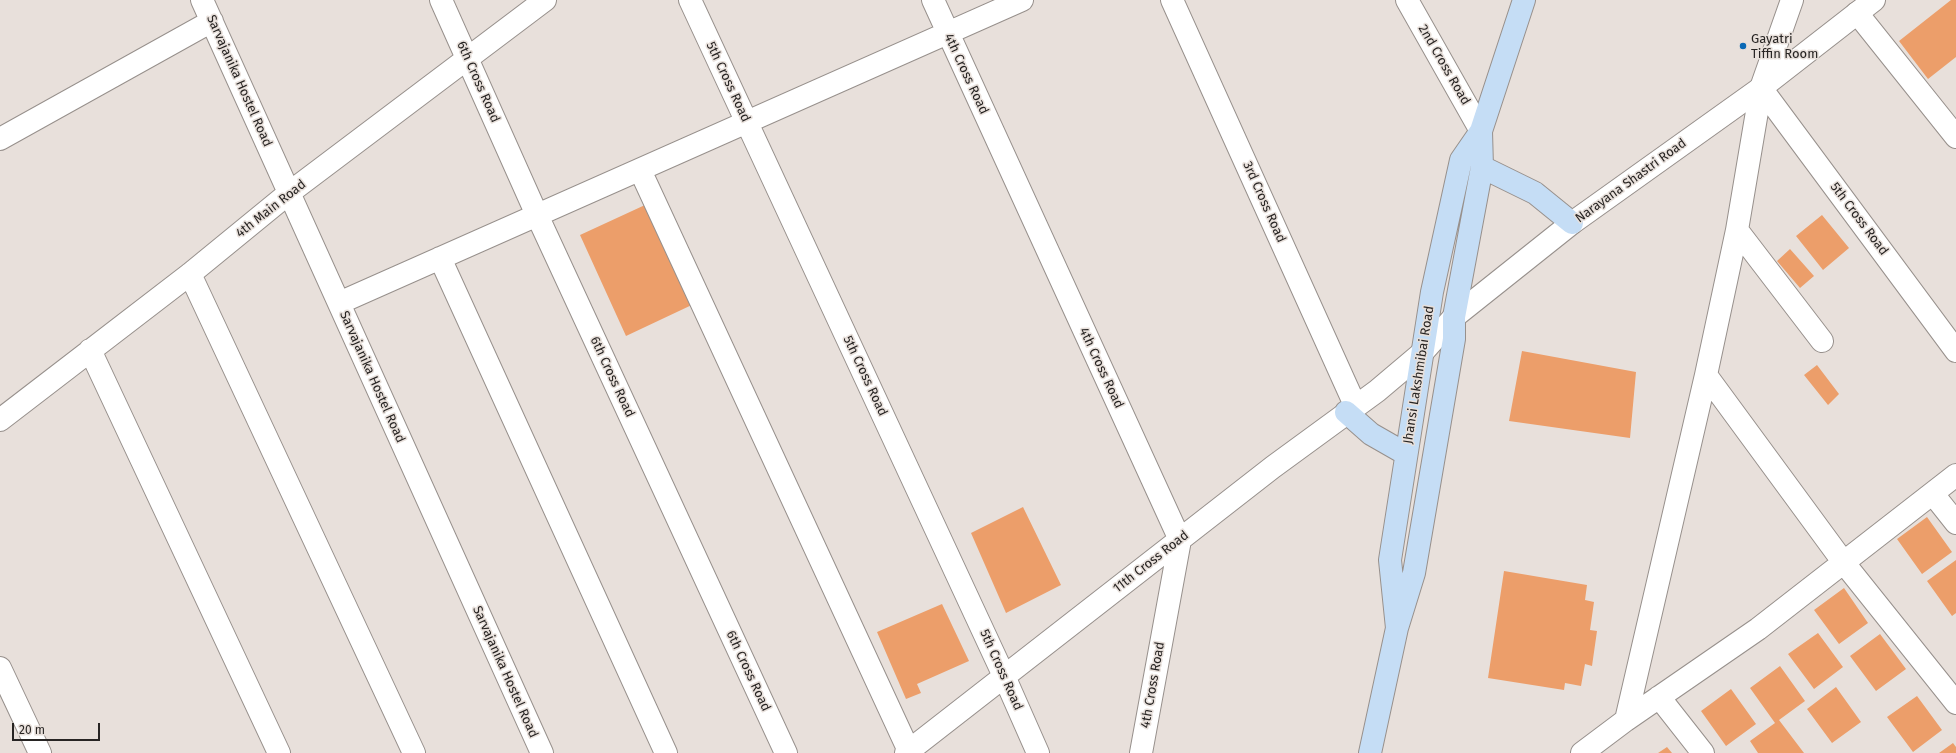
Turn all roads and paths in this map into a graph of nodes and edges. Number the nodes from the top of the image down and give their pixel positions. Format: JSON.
{"nodes":[{"id":1,"x":202,"y":0,"type":"edge"},
{"id":2,"x":441,"y":0,"type":"edge"},
{"id":3,"x":545,"y":0,"type":"edge"},
{"id":4,"x":690,"y":0,"type":"edge"},
{"id":5,"x":933,"y":0,"type":"edge"},
{"id":6,"x":1022,"y":0,"type":"edge"},
{"id":7,"x":1172,"y":0,"type":"edge"},
{"id":8,"x":1407,"y":0,"type":"edge"},
{"id":9,"x":1524,"y":0,"type":"edge"},
{"id":10,"x":1792,"y":0,"type":"edge"},
{"id":11,"x":1865,"y":6,"type":"edge"},
{"id":12,"x":212,"y":22,"type":"junction"},
{"id":13,"x":948,"y":33,"type":"junction"},
{"id":14,"x":467,"y":58,"type":"junction"},
{"id":15,"x":1761,"y":88,"type":"junction"},
{"id":16,"x":747,"y":123,"type":"junction"},
{"id":17,"x":1481,"y":131,"type":"junction"},
{"id":18,"x":1956,"y":137,"type":"edge"},
{"id":19,"x":0,"y":139,"type":"edge"},
{"id":20,"x":1482,"y":167,"type":"junction"},
{"id":21,"x":640,"y":170,"type":"junction"},
{"id":22,"x":289,"y":193,"type":"junction"},
{"id":23,"x":537,"y":215,"type":"junction"},
{"id":24,"x":1572,"y":223,"type":"junction"},
{"id":25,"x":1737,"y":230,"type":"junction"},
{"id":26,"x":440,"y":258,"type":"junction"},
{"id":27,"x":190,"y":274,"type":"junction"},
{"id":28,"x":339,"y":303,"type":"junction"},
{"id":29,"x":1454,"y":317,"type":"junction"},
{"id":30,"x":1822,"y":341,"type":"dead end"},
{"id":31,"x":90,"y":350,"type":"junction"},
{"id":32,"x":1956,"y":351,"type":"edge"},
{"id":33,"x":1422,"y":353,"type":"junction"},
{"id":34,"x":1398,"y":373,"type":"joint"},
{"id":35,"x":1706,"y":375,"type":"junction"},
{"id":36,"x":1351,"y":408,"type":"junction"},
{"id":37,"x":0,"y":420,"type":"edge"},
{"id":38,"x":1406,"y":454,"type":"junction"},
{"id":39,"x":1956,"y":475,"type":"edge"},
{"id":40,"x":1933,"y":494,"type":"junction"},
{"id":41,"x":1956,"y":523,"type":"edge"},
{"id":42,"x":1180,"y":540,"type":"junction"},
{"id":43,"x":1844,"y":563,"type":"junction"},
{"id":44,"x":1397,"y":628,"type":"junction"},
{"id":45,"x":0,"y":668,"type":"edge"},
{"id":46,"x":1004,"y":676,"type":"junction"},
{"id":47,"x":1659,"y":698,"type":"junction"},
{"id":48,"x":1956,"y":703,"type":"edge"},
{"id":49,"x":1626,"y":720,"type":"junction"},
{"id":50,"x":908,"y":752,"type":"edge"},
{"id":51,"x":40,"y":753,"type":"edge"},
{"id":52,"x":279,"y":753,"type":"edge"},
{"id":53,"x":414,"y":753,"type":"edge"},
{"id":54,"x":542,"y":753,"type":"edge"},
{"id":55,"x":666,"y":753,"type":"edge"},
{"id":56,"x":786,"y":753,"type":"edge"},
{"id":57,"x":1038,"y":753,"type":"edge"},
{"id":58,"x":1141,"y":753,"type":"edge"},
{"id":59,"x":1370,"y":753,"type":"edge"},
{"id":60,"x":1582,"y":753,"type":"edge"},
{"id":61,"x":1703,"y":753,"type":"edge"}],
"edges":[{"from":1,"to":12,"type":"street","name":"Sarvajanika Hostel Road"},
{"from":2,"to":14,"type":"street","name":"6th Cross Road"},
{"from":3,"to":14,"type":"street","name":"4th Main Road"},
{"from":4,"to":16,"type":"street","name":"5th Cross Road"},
{"from":5,"to":13,"type":"street","name":"4th Cross Road"},
{"from":6,"to":13,"type":"street"},
{"from":7,"to":36,"type":"street","name":"3rd Cross Road"},
{"from":8,"to":17,"type":"street","name":"2nd Cross Road"},
{"from":9,"to":17,"type":"main road","name":"Jhansi Lakshmibai Road"},
{"from":10,"to":15,"type":"street"},
{"from":11,"to":15,"type":"street","name":"Narayana Shastri Road"},
{"from":11,"to":18,"type":"street"},
{"from":12,"to":19,"type":"street"},
{"from":12,"to":22,"type":"street","name":"Sarvajanika Hostel Road"},
{"from":13,"to":16,"type":"street"},
{"from":13,"to":42,"type":"street","name":"4th Cross Road"},
{"from":14,"to":22,"type":"street","name":"4th Main Road"},
{"from":14,"to":23,"type":"street","name":"6th Cross Road"},
{"from":15,"to":24,"type":"street","name":"Narayana Shastri Road"},
{"from":15,"to":25,"type":"street"},
{"from":15,"to":32,"type":"street","name":"5th Cross Road"},
{"from":16,"to":21,"type":"street"},
{"from":16,"to":46,"type":"street","name":"5th Cross Road"},
{"from":17,"to":20,"type":"main road","name":"Jhansi Lakshmibai Road"},
{"from":17,"to":33,"type":"main road","name":"Jhansi Lakshmibai Road"},
{"from":20,"to":24,"type":"main road"},
{"from":20,"to":29,"type":"main road","name":"Jhansi Lakshmibai Road"},
{"from":21,"to":23,"type":"street"},
{"from":21,"to":50,"type":"street"},
{"from":22,"to":27,"type":"street","name":"4th Main Road"},
{"from":22,"to":28,"type":"street","name":"Sarvajanika Hostel Road"},
{"from":23,"to":26,"type":"street"},
{"from":23,"to":56,"type":"street","name":"6th Cross Road"},
{"from":24,"to":29,"type":"street","name":"Narayana Shastri Road"},
{"from":25,"to":30,"type":"street"},
{"from":25,"to":35,"type":"street"},
{"from":26,"to":28,"type":"street"},
{"from":26,"to":55,"type":"street"},
{"from":27,"to":31,"type":"street","name":"4th Main Road"},
{"from":27,"to":53,"type":"street"},
{"from":28,"to":54,"type":"street","name":"Sarvajanika Hostel Road"},
{"from":29,"to":33,"type":"street","name":"Narayana Shastri Road"},
{"from":29,"to":44,"type":"main road","name":"Jhansi Lakshmibai Road"},
{"from":31,"to":37,"type":"street","name":"4th Main Road"},
{"from":31,"to":52,"type":"street"},
{"from":33,"to":34,"type":"street","name":"Narayana Shastri Road"},
{"from":33,"to":38,"type":"main road","name":"Jhansi Lakshmibai Road"},
{"from":34,"to":36,"type":"street","name":"11th Cross Road"},
{"from":35,"to":43,"type":"street"},
{"from":35,"to":49,"type":"street"},
{"from":36,"to":38,"type":"main road"},
{"from":36,"to":42,"type":"street","name":"11th Cross Road"},
{"from":38,"to":44,"type":"main road","name":"Jhansi Lakshmibai Road"},
{"from":39,"to":40,"type":"street"},
{"from":40,"to":41,"type":"street"},
{"from":40,"to":43,"type":"street"},
{"from":42,"to":46,"type":"street","name":"11th Cross Road"},
{"from":42,"to":58,"type":"street","name":"4th Cross Road"},
{"from":43,"to":47,"type":"street"},
{"from":43,"to":48,"type":"street"},
{"from":44,"to":59,"type":"main road","name":"Jhansi Lakshmibai Road"},
{"from":45,"to":51,"type":"street"},
{"from":46,"to":50,"type":"street","name":"11th Cross Road"},
{"from":46,"to":57,"type":"street","name":"5th Cross Road"},
{"from":47,"to":49,"type":"street"},
{"from":47,"to":61,"type":"street"},
{"from":49,"to":60,"type":"street"}]}
